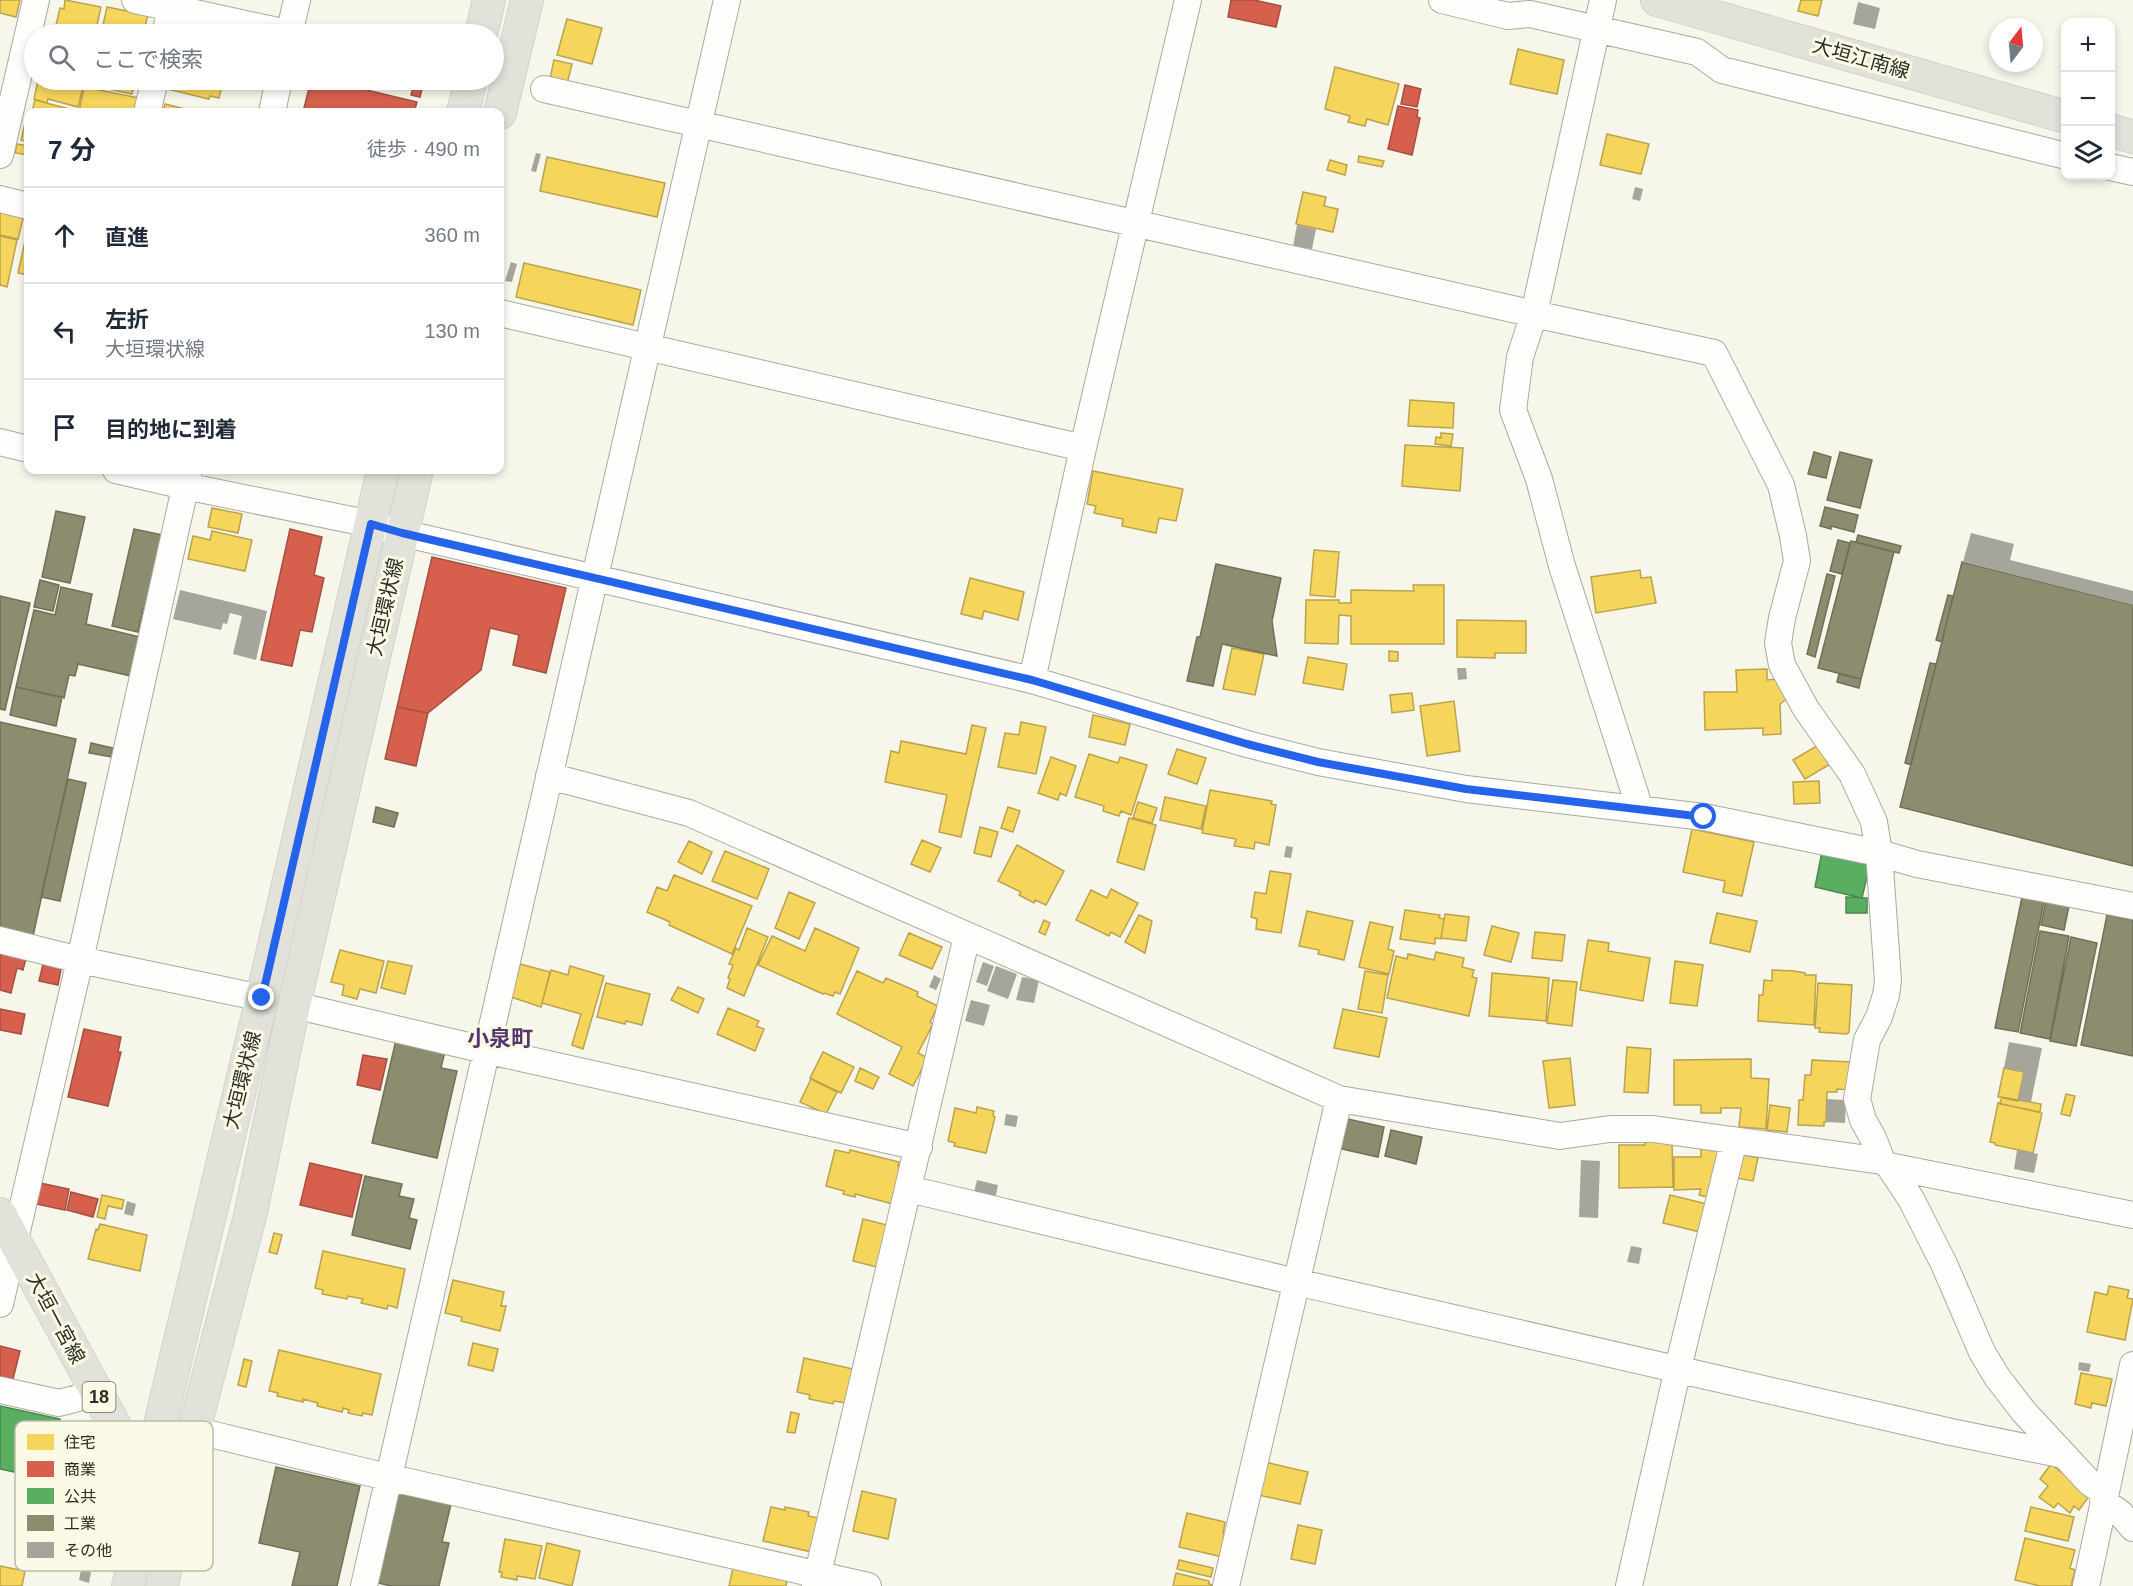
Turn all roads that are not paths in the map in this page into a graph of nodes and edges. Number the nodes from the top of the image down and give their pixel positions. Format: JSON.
{"nodes":[{"id":1,"x":36,"y":0,"type":"edge"},
{"id":2,"x":135,"y":0,"type":"edge"},
{"id":3,"x":297,"y":0,"type":"edge"},
{"id":4,"x":489,"y":0,"type":"edge"},
{"id":5,"x":527,"y":0,"type":"edge"},
{"id":6,"x":727,"y":0,"type":"edge"},
{"id":7,"x":1188,"y":0,"type":"edge"},
{"id":8,"x":1442,"y":0,"type":"edge"},
{"id":9,"x":1603,"y":0,"type":"edge"},
{"id":10,"x":1664,"y":1,"type":"edge"},
{"id":11,"x":171,"y":9,"type":"junction"},
{"id":12,"x":30,"y":24,"type":"edge"},
{"id":13,"x":167,"y":24,"type":"edge"},
{"id":14,"x":242,"y":24,"type":"edge"},
{"id":15,"x":292,"y":24,"type":"edge"},
{"id":16,"x":483,"y":24,"type":"edge"},
{"id":17,"x":1597,"y":29,"type":"junction"},
{"id":18,"x":24,"y":52,"type":"edge"},
{"id":19,"x":152,"y":90,"type":"edge"},
{"id":20,"x":277,"y":90,"type":"edge"},
{"id":21,"x":468,"y":90,"type":"edge"},
{"id":22,"x":544,"y":90,"type":"dead end"},
{"id":23,"x":148,"y":108,"type":"edge"},
{"id":24,"x":273,"y":108,"type":"edge"},
{"id":25,"x":464,"y":108,"type":"edge"},
{"id":26,"x":501,"y":108,"type":"edge"},
{"id":27,"x":2061,"y":116,"type":"edge"},
{"id":28,"x":697,"y":125,"type":"junction"},
{"id":29,"x":2115,"y":131,"type":"edge"},
{"id":30,"x":2133,"y":136,"type":"edge"},
{"id":31,"x":0,"y":155,"type":"edge"},
{"id":32,"x":2061,"y":155,"type":"edge"},
{"id":33,"x":2115,"y":168,"type":"edge"},
{"id":34,"x":2133,"y":172,"type":"edge"},
{"id":35,"x":0,"y":199,"type":"edge"},
{"id":36,"x":24,"y":205,"type":"edge"},
{"id":37,"x":1134,"y":224,"type":"junction"},
{"id":38,"x":504,"y":314,"type":"edge"},
{"id":39,"x":1533,"y":314,"type":"junction"},
{"id":40,"x":646,"y":347,"type":"junction"},
{"id":41,"x":0,"y":442,"type":"edge"},
{"id":42,"x":1083,"y":447,"type":"junction"},
{"id":43,"x":24,"y":448,"type":"edge"},
{"id":44,"x":152,"y":474,"type":"edge"},
{"id":45,"x":382,"y":474,"type":"edge"},
{"id":46,"x":416,"y":474,"type":"edge"},
{"id":47,"x":188,"y":478,"type":"edge"},
{"id":48,"x":371,"y":524,"type":"junction"},
{"id":49,"x":402,"y":533,"type":"junction"},
{"id":50,"x":594,"y":578,"type":"junction"},
{"id":51,"x":1032,"y":680,"type":"junction"},
{"id":52,"x":549,"y":776,"type":"junction"},
{"id":53,"x":1640,"y":809,"type":"junction"},
{"id":54,"x":1879,"y":853,"type":"junction"},
{"id":55,"x":2133,"y":906,"type":"edge"},
{"id":56,"x":967,"y":936,"type":"junction"},
{"id":57,"x":0,"y":940,"type":"edge"},
{"id":58,"x":80,"y":960,"type":"junction"},
{"id":59,"x":262,"y":998,"type":"junction"},
{"id":60,"x":294,"y":1005,"type":"junction"},
{"id":61,"x":485,"y":1050,"type":"junction"},
{"id":62,"x":1339,"y":1099,"type":"junction"},
{"id":63,"x":1734,"y":1140,"type":"junction"},
{"id":64,"x":919,"y":1146,"type":"junction"},
{"id":65,"x":1885,"y":1163,"type":"junction"},
{"id":66,"x":909,"y":1189,"type":"junction"},
{"id":67,"x":0,"y":1214,"type":"edge"},
{"id":68,"x":2133,"y":1215,"type":"edge"},
{"id":69,"x":15,"y":1243,"type":"junction"},
{"id":70,"x":1296,"y":1282,"type":"junction"},
{"id":71,"x":0,"y":1304,"type":"edge"},
{"id":72,"x":2133,"y":1365,"type":"edge"},
{"id":73,"x":1678,"y":1368,"type":"junction"},
{"id":74,"x":94,"y":1388,"type":"junction"},
{"id":75,"x":0,"y":1390,"type":"edge"},
{"id":76,"x":112,"y":1421,"type":"edge"},
{"id":77,"x":161,"y":1421,"type":"edge"},
{"id":78,"x":196,"y":1421,"type":"edge"},
{"id":79,"x":213,"y":1435,"type":"edge"},
{"id":80,"x":2064,"y":1455,"type":"junction"},
{"id":81,"x":387,"y":1477,"type":"junction"},
{"id":82,"x":2104,"y":1497,"type":"junction"},
{"id":83,"x":2133,"y":1528,"type":"edge"},
{"id":84,"x":132,"y":1571,"type":"edge"},
{"id":85,"x":165,"y":1573,"type":"edge"},
{"id":86,"x":817,"y":1580,"type":"edge"},
{"id":87,"x":128,"y":1586,"type":"edge"},
{"id":88,"x":183,"y":1586,"type":"edge"},
{"id":89,"x":364,"y":1586,"type":"edge"},
{"id":90,"x":868,"y":1586,"type":"edge"},
{"id":91,"x":1226,"y":1586,"type":"edge"},
{"id":92,"x":1629,"y":1586,"type":"edge"},
{"id":93,"x":2086,"y":1586,"type":"edge"}],
"edges":[{"from":1,"to":12,"type":"street"},
{"from":2,"to":11,"type":"street"},
{"from":3,"to":15,"type":"street"},
{"from":4,"to":16,"type":"main road"},
{"from":5,"to":26,"type":"main road"},
{"from":6,"to":28,"type":"street"},
{"from":7,"to":37,"type":"street"},
{"from":8,"to":17,"type":"street"},
{"from":9,"to":17,"type":"street"},
{"from":10,"to":27,"type":"main road","name":"大垣江南線"},
{"from":11,"to":13,"type":"street"},
{"from":11,"to":14,"type":"street"},
{"from":17,"to":32,"type":"street"},
{"from":17,"to":39,"type":"street"},
{"from":18,"to":31,"type":"street"},
{"from":19,"to":23,"type":"street"},
{"from":20,"to":24,"type":"street"},
{"from":21,"to":25,"type":"main road"},
{"from":22,"to":28,"type":"street"},
{"from":28,"to":37,"type":"street"},
{"from":28,"to":40,"type":"street"},
{"from":29,"to":30,"type":"main road"},
{"from":33,"to":34,"type":"street"},
{"from":35,"to":36,"type":"street"},
{"from":37,"to":39,"type":"street"},
{"from":37,"to":42,"type":"street"},
{"from":38,"to":40,"type":"street"},
{"from":39,"to":53,"type":"street"},
{"from":39,"to":54,"type":"street"},
{"from":40,"to":42,"type":"street"},
{"from":40,"to":50,"type":"street"},
{"from":41,"to":43,"type":"street"},
{"from":42,"to":51,"type":"street"},
{"from":44,"to":47,"type":"street"},
{"from":45,"to":48,"type":"main road","name":"大垣環状線"},
{"from":46,"to":49,"type":"main road","name":"大垣環状線"},
{"from":47,"to":48,"type":"street"},
{"from":47,"to":58,"type":"street"},
{"from":48,"to":49,"type":"street"},
{"from":48,"to":59,"type":"main road","name":"大垣環状線"},
{"from":49,"to":50,"type":"street"},
{"from":49,"to":60,"type":"main road","name":"大垣環状線"},
{"from":50,"to":51,"type":"street"},
{"from":50,"to":52,"type":"street"},
{"from":51,"to":53,"type":"street"},
{"from":52,"to":56,"type":"street"},
{"from":52,"to":61,"type":"street"},
{"from":53,"to":54,"type":"street"},
{"from":54,"to":55,"type":"street"},
{"from":54,"to":65,"type":"street"},
{"from":56,"to":62,"type":"street"},
{"from":56,"to":64,"type":"street"},
{"from":57,"to":58,"type":"street"},
{"from":58,"to":59,"type":"street"},
{"from":58,"to":69,"type":"street"},
{"from":59,"to":77,"type":"main road","name":"大垣環状線"},
{"from":60,"to":61,"type":"street"},
{"from":60,"to":78,"type":"main road","name":"大垣環状線"},
{"from":61,"to":64,"type":"street"},
{"from":61,"to":81,"type":"street"},
{"from":62,"to":63,"type":"street"},
{"from":62,"to":70,"type":"street"},
{"from":63,"to":65,"type":"street"},
{"from":63,"to":73,"type":"street"},
{"from":64,"to":66,"type":"street"},
{"from":65,"to":68,"type":"street"},
{"from":65,"to":80,"type":"street"},
{"from":66,"to":70,"type":"street"},
{"from":66,"to":86,"type":"street"},
{"from":67,"to":69,"type":"main road","name":"大垣一宮線","number":"18"},
{"from":69,"to":71,"type":"street"},
{"from":69,"to":74,"type":"main road","name":"大垣一宮線","number":"18"},
{"from":70,"to":73,"type":"street"},
{"from":70,"to":91,"type":"street"},
{"from":72,"to":82,"type":"street"},
{"from":73,"to":80,"type":"street"},
{"from":73,"to":92,"type":"street"},
{"from":74,"to":75,"type":"street"},
{"from":74,"to":76,"type":"main road","name":"大垣一宮線","number":"18"},
{"from":79,"to":81,"type":"street"},
{"from":80,"to":82,"type":"street"},
{"from":81,"to":86,"type":"street"},
{"from":81,"to":89,"type":"street"},
{"from":82,"to":83,"type":"street"},
{"from":82,"to":93,"type":"street"},
{"from":84,"to":87,"type":"main road","name":"大垣環状線"},
{"from":85,"to":88,"type":"main road","name":"大垣一宮線","number":"18"},
{"from":86,"to":90,"type":"street"}]}
